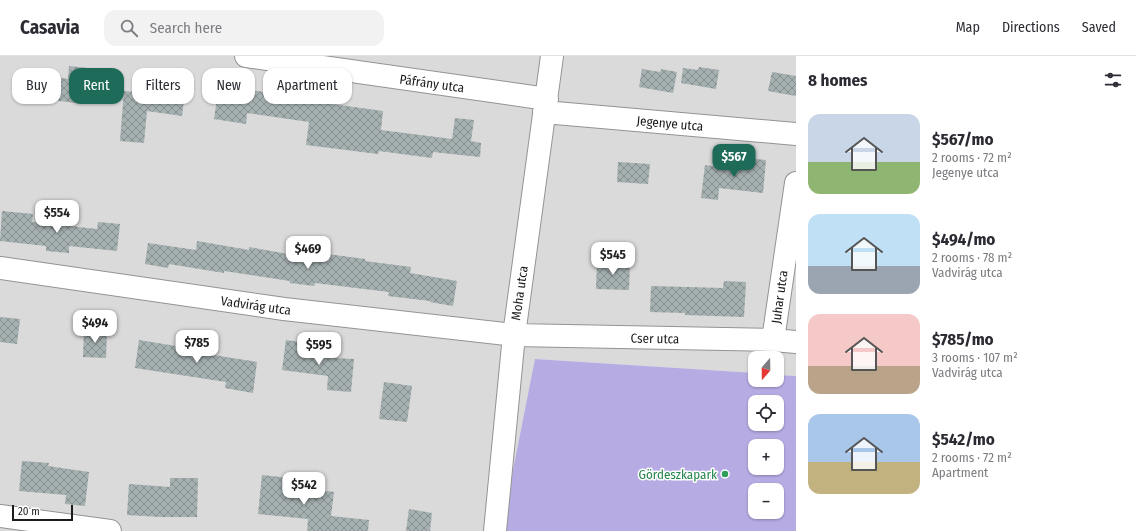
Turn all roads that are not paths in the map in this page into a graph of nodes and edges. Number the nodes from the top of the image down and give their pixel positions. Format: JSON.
{"nodes":[{"id":1,"x":246,"y":56,"type":"edge"},
{"id":2,"x":552,"y":56,"type":"edge"},
{"id":3,"x":545,"y":106,"type":"junction"},
{"id":4,"x":796,"y":134,"type":"edge"},
{"id":5,"x":796,"y":183,"type":"edge"},
{"id":6,"x":0,"y":268,"type":"edge"},
{"id":7,"x":514,"y":335,"type":"junction"},
{"id":8,"x":773,"y":340,"type":"junction"},
{"id":9,"x":796,"y":342,"type":"edge"},
{"id":10,"x":0,"y":516,"type":"edge"},
{"id":11,"x":110,"y":531,"type":"edge"},
{"id":12,"x":495,"y":531,"type":"edge"}],
"edges":[{"from":1,"to":3,"type":"street","name":"Páfrány utca"},
{"from":2,"to":3,"type":"street","name":"Moha utca"},
{"from":3,"to":4,"type":"street","name":"Jegenye utca"},
{"from":3,"to":7,"type":"street","name":"Moha utca"},
{"from":5,"to":8,"type":"street","name":"Juhar utca"},
{"from":6,"to":7,"type":"street","name":"Vadvirág utca"},
{"from":7,"to":8,"type":"street","name":"Cser utca"},
{"from":7,"to":12,"type":"street","name":"Moha utca"},
{"from":8,"to":9,"type":"street","name":"Cser utca"},
{"from":10,"to":11,"type":"street"}]}
